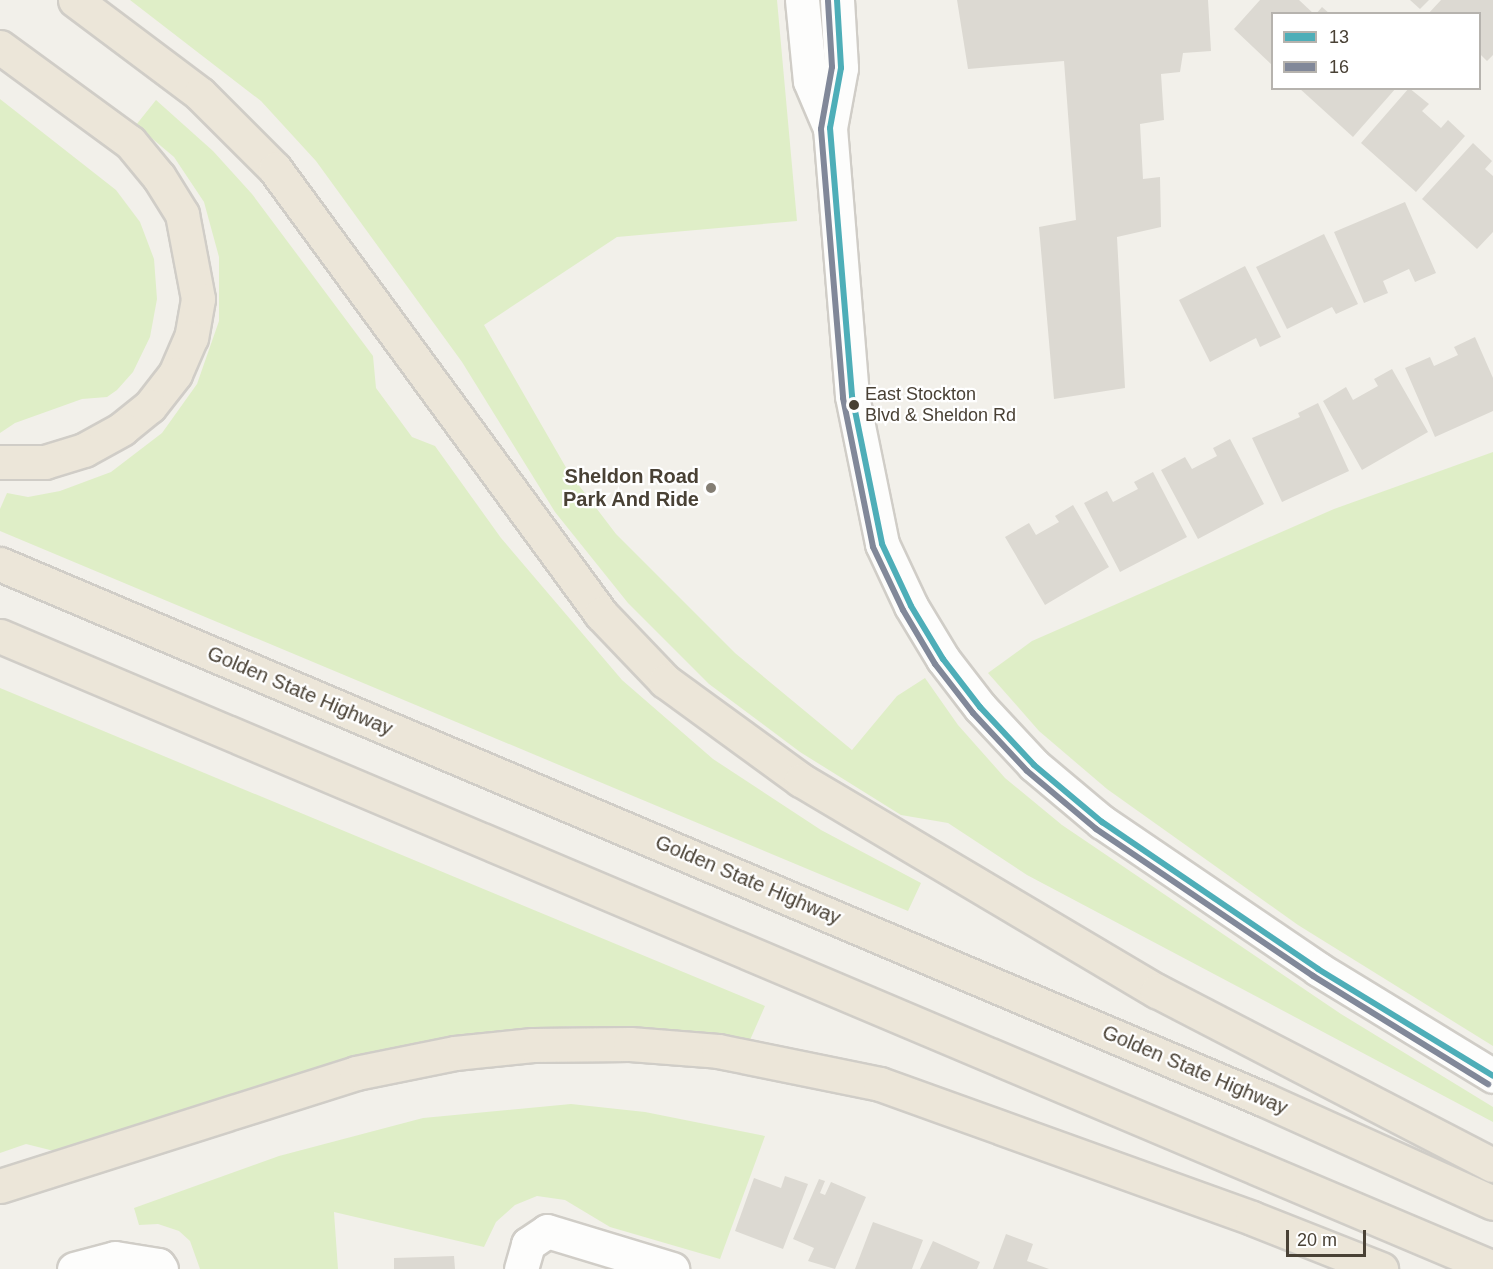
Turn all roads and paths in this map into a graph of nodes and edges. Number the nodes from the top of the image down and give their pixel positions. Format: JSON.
{"nodes":[{"id":1,"x":75,"y":0,"type":"edge"},
{"id":2,"x":802,"y":0,"type":"edge"},
{"id":3,"x":837,"y":0,"type":"edge"},
{"id":4,"x":0,"y":47,"type":"edge"},
{"id":5,"x":830,"y":128,"type":"junction"},
{"id":6,"x":0,"y":462,"type":"edge"},
{"id":7,"x":0,"y":564,"type":"edge"},
{"id":8,"x":0,"y":636,"type":"edge"},
{"id":9,"x":1493,"y":1076,"type":"edge"},
{"id":10,"x":1493,"y":1165,"type":"edge"},
{"id":11,"x":0,"y":1186,"type":"edge"},
{"id":12,"x":1493,"y":1203,"type":"edge"},
{"id":13,"x":1493,"y":1268,"type":"edge"},
{"id":14,"x":74,"y":1269,"type":"edge"},
{"id":15,"x":161,"y":1269,"type":"edge"},
{"id":16,"x":521,"y":1269,"type":"edge"},
{"id":17,"x":672,"y":1269,"type":"edge"},
{"id":18,"x":1381,"y":1269,"type":"edge"}],
"edges":[{"from":1,"to":10,"type":"highway"},
{"from":2,"to":5,"type":"street"},
{"from":3,"to":5,"type":"street"},
{"from":4,"to":6,"type":"highway"},
{"from":5,"to":9,"type":"street"},
{"from":7,"to":12,"type":"highway","name":"Golden State Highway"},
{"from":8,"to":13,"type":"highway"},
{"from":11,"to":18,"type":"highway"},
{"from":14,"to":15,"type":"street"},
{"from":16,"to":17,"type":"street"}]}
